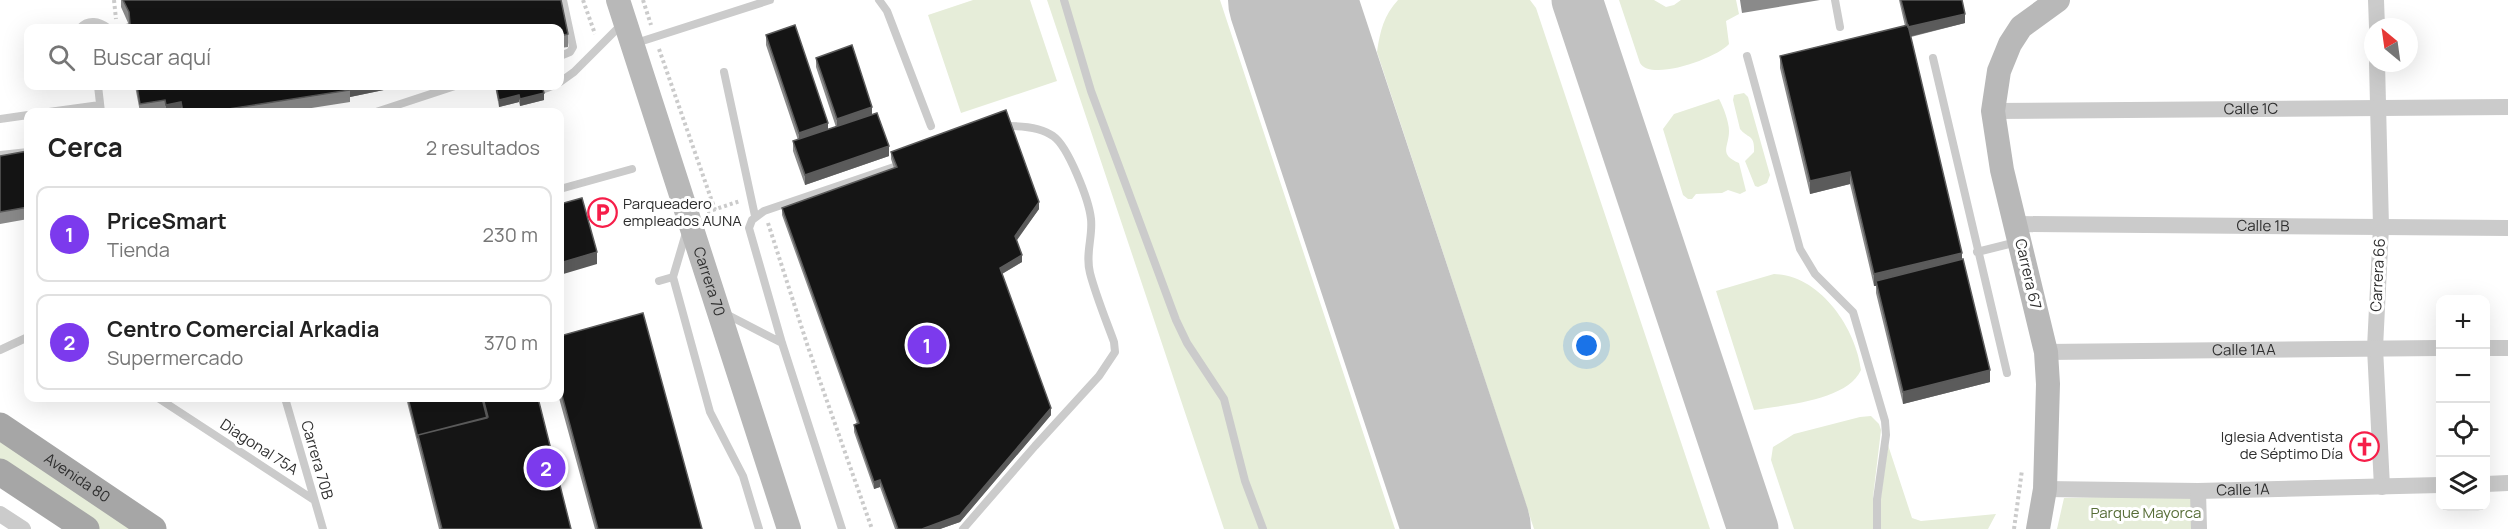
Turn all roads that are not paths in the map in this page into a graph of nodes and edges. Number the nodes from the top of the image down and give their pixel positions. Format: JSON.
{"nodes":[{"id":1,"x":770,"y":0,"type":"edge"},
{"id":2,"x":879,"y":0,"type":"edge"},
{"id":3,"x":1064,"y":0,"type":"edge"},
{"id":4,"x":1835,"y":0,"type":"edge"},
{"id":5,"x":2058,"y":0,"type":"edge"},
{"id":6,"x":2376,"y":0,"type":"edge"},
{"id":7,"x":566,"y":1,"type":"edge"},
{"id":8,"x":622,"y":10,"type":"edge"},
{"id":9,"x":2377,"y":18,"type":"edge"},
{"id":10,"x":1840,"y":27,"type":"dead end"},
{"id":11,"x":644,"y":40,"type":"junction"},
{"id":12,"x":564,"y":54,"type":"edge"},
{"id":13,"x":1747,"y":56,"type":"dead end"},
{"id":14,"x":1933,"y":58,"type":"dead end"},
{"id":15,"x":724,"y":72,"type":"dead end"},
{"id":16,"x":2377,"y":72,"type":"edge"},
{"id":17,"x":564,"y":79,"type":"edge"},
{"id":18,"x":98,"y":90,"type":"edge"},
{"id":19,"x":443,"y":90,"type":"edge"},
{"id":20,"x":2508,"y":107,"type":"edge"},
{"id":21,"x":100,"y":108,"type":"edge"},
{"id":22,"x":388,"y":108,"type":"edge"},
{"id":23,"x":2377,"y":108,"type":"junction"},
{"id":24,"x":1993,"y":111,"type":"junction"},
{"id":25,"x":24,"y":116,"type":"edge"},
{"id":26,"x":0,"y":119,"type":"edge"},
{"id":27,"x":931,"y":126,"type":"dead end"},
{"id":28,"x":1009,"y":126,"type":"edge"},
{"id":29,"x":24,"y":152,"type":"edge"},
{"id":30,"x":0,"y":155,"type":"edge"},
{"id":31,"x":894,"y":167,"type":"edge"},
{"id":32,"x":632,"y":169,"type":"dead end"},
{"id":33,"x":564,"y":188,"type":"edge"},
{"id":34,"x":755,"y":216,"type":"junction"},
{"id":35,"x":696,"y":217,"type":"junction"},
{"id":36,"x":2381,"y":227,"type":"junction"},
{"id":37,"x":2508,"y":228,"type":"edge"},
{"id":38,"x":2019,"y":232,"type":"junction"},
{"id":39,"x":1977,"y":252,"type":"junction"},
{"id":40,"x":673,"y":277,"type":"junction"},
{"id":41,"x":659,"y":281,"type":"dead end"},
{"id":42,"x":718,"y":310,"type":"junction"},
{"id":43,"x":24,"y":339,"type":"edge"},
{"id":44,"x":783,"y":343,"type":"junction"},
{"id":45,"x":2375,"y":348,"type":"junction"},
{"id":46,"x":2436,"y":348,"type":"edge"},
{"id":47,"x":2490,"y":348,"type":"edge"},
{"id":48,"x":2508,"y":348,"type":"edge"},
{"id":49,"x":0,"y":350,"type":"edge"},
{"id":50,"x":2046,"y":352,"type":"junction"},
{"id":51,"x":2007,"y":373,"type":"dead end"},
{"id":52,"x":164,"y":402,"type":"edge"},
{"id":53,"x":286,"y":402,"type":"edge"},
{"id":54,"x":0,"y":426,"type":"edge"},
{"id":55,"x":0,"y":472,"type":"edge"},
{"id":56,"x":2508,"y":483,"type":"edge"},
{"id":57,"x":2490,"y":484,"type":"edge"},
{"id":58,"x":2436,"y":485,"type":"edge"},
{"id":59,"x":2382,"y":486,"type":"junction"},
{"id":60,"x":2045,"y":489,"type":"junction"},
{"id":61,"x":2198,"y":491,"type":"junction"},
{"id":62,"x":315,"y":500,"type":"junction"},
{"id":63,"x":0,"y":514,"type":"edge"},
{"id":64,"x":23,"y":529,"type":"edge"},
{"id":65,"x":86,"y":529,"type":"edge"},
{"id":66,"x":153,"y":529,"type":"edge"},
{"id":67,"x":323,"y":529,"type":"edge"},
{"id":68,"x":759,"y":529,"type":"edge"},
{"id":69,"x":789,"y":529,"type":"edge"},
{"id":70,"x":842,"y":529,"type":"edge"},
{"id":71,"x":963,"y":529,"type":"edge"},
{"id":72,"x":1263,"y":529,"type":"edge"},
{"id":73,"x":1877,"y":529,"type":"edge"},
{"id":74,"x":2038,"y":529,"type":"edge"},
{"id":75,"x":2199,"y":529,"type":"edge"}],
"edges":[{"from":1,"to":11,"type":"lane"},
{"from":2,"to":27,"type":"lane"},
{"from":3,"to":72,"type":"lane"},
{"from":4,"to":10,"type":"lane"},
{"from":5,"to":24,"type":"street","name":"Carrera 67"},
{"from":6,"to":9,"type":"street"},
{"from":7,"to":12,"type":"lane"},
{"from":8,"to":11,"type":"street","name":"Carrera 70"},
{"from":8,"to":17,"type":"lane"},
{"from":11,"to":35,"type":"street","name":"Carrera 70"},
{"from":13,"to":73,"type":"lane"},
{"from":14,"to":39,"type":"lane"},
{"from":15,"to":34,"type":"lane"},
{"from":16,"to":23,"type":"street","name":"Carrera 66"},
{"from":18,"to":21,"type":"lane"},
{"from":19,"to":22,"type":"lane"},
{"from":20,"to":23,"type":"street","name":"Calle 1C"},
{"from":23,"to":24,"type":"street","name":"Calle 1C"},
{"from":23,"to":36,"type":"street","name":"Carrera 66"},
{"from":24,"to":38,"type":"street","name":"Carrera 67"},
{"from":25,"to":26,"type":"lane"},
{"from":28,"to":71,"type":"lane"},
{"from":29,"to":30,"type":"lane"},
{"from":31,"to":34,"type":"lane"},
{"from":32,"to":33,"type":"lane"},
{"from":34,"to":44,"type":"lane"},
{"from":35,"to":40,"type":"lane"},
{"from":35,"to":42,"type":"street","name":"Carrera 70"},
{"from":36,"to":37,"type":"street","name":"Calle 1B"},
{"from":36,"to":38,"type":"street","name":"Calle 1B"},
{"from":36,"to":45,"type":"street","name":"Carrera 66"},
{"from":38,"to":39,"type":"lane"},
{"from":38,"to":50,"type":"street","name":"Carrera 67"},
{"from":39,"to":51,"type":"lane"},
{"from":40,"to":41,"type":"lane"},
{"from":40,"to":68,"type":"lane"},
{"from":42,"to":44,"type":"lane"},
{"from":42,"to":69,"type":"street","name":"Carrera 70"},
{"from":43,"to":49,"type":"lane"},
{"from":44,"to":70,"type":"lane"},
{"from":45,"to":46,"type":"street","name":"Calle 1AA"},
{"from":45,"to":50,"type":"street","name":"Calle 1AA"},
{"from":45,"to":59,"type":"street","name":"Carrera 66"},
{"from":47,"to":48,"type":"street"},
{"from":50,"to":60,"type":"street","name":"Carrera 67"},
{"from":52,"to":62,"type":"lane","name":"Diagonal 75A"},
{"from":53,"to":62,"type":"lane","name":"Carrera 70B"},
{"from":54,"to":66,"type":"main road","name":"Avenida 80"},
{"from":55,"to":65,"type":"main road"},
{"from":56,"to":57,"type":"street"},
{"from":58,"to":59,"type":"street","name":"Calle 1A"},
{"from":59,"to":61,"type":"street","name":"Calle 1A"},
{"from":60,"to":61,"type":"street","name":"Calle 1A"},
{"from":60,"to":74,"type":"street","name":"Carrera 67"},
{"from":61,"to":75,"type":"street"},
{"from":62,"to":67,"type":"lane","name":"Carrera 70B"},
{"from":63,"to":64,"type":"street"}]}
